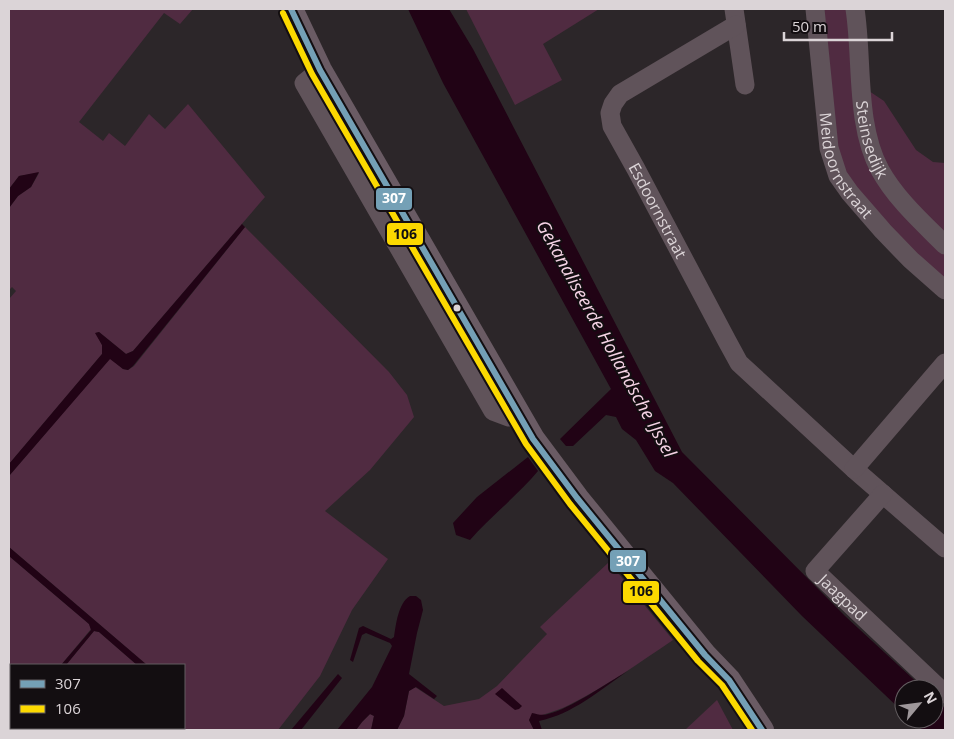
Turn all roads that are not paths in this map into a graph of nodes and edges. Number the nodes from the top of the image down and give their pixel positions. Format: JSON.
{"nodes":[{"id":1,"x":291,"y":9,"type":"edge"},
{"id":2,"x":815,"y":9,"type":"edge"},
{"id":3,"x":855,"y":9,"type":"edge"},
{"id":4,"x":735,"y":17,"type":"edge"},
{"id":5,"x":745,"y":85,"type":"dead end"},
{"id":6,"x":945,"y":246,"type":"edge"},
{"id":7,"x":945,"y":290,"type":"edge"},
{"id":8,"x":945,"y":362,"type":"edge"},
{"id":9,"x":854,"y":469,"type":"junction"},
{"id":10,"x":883,"y":494,"type":"junction"},
{"id":11,"x":945,"y":548,"type":"edge"},
{"id":12,"x":705,"y":655,"type":"junction"},
{"id":13,"x":945,"y":694,"type":"edge"},
{"id":14,"x":748,"y":730,"type":"edge"},
{"id":15,"x":762,"y":730,"type":"edge"}],
"edges":[{"from":1,"to":12,"type":"main road"},
{"from":2,"to":7,"type":"street","name":"Meidoornstraat"},
{"from":3,"to":6,"type":"street","name":"Steinsedijk"},
{"from":4,"to":5,"type":"street","name":"Esdoornstraat"},
{"from":4,"to":9,"type":"street","name":"Esdoornstraat"},
{"from":8,"to":9,"type":"street"},
{"from":9,"to":10,"type":"street","name":"Esdoornstraat"},
{"from":10,"to":11,"type":"street","name":"Esdoornstraat"},
{"from":10,"to":13,"type":"street","name":"Jaagpad"},
{"from":12,"to":14,"type":"main road"},
{"from":12,"to":15,"type":"main road"}]}
